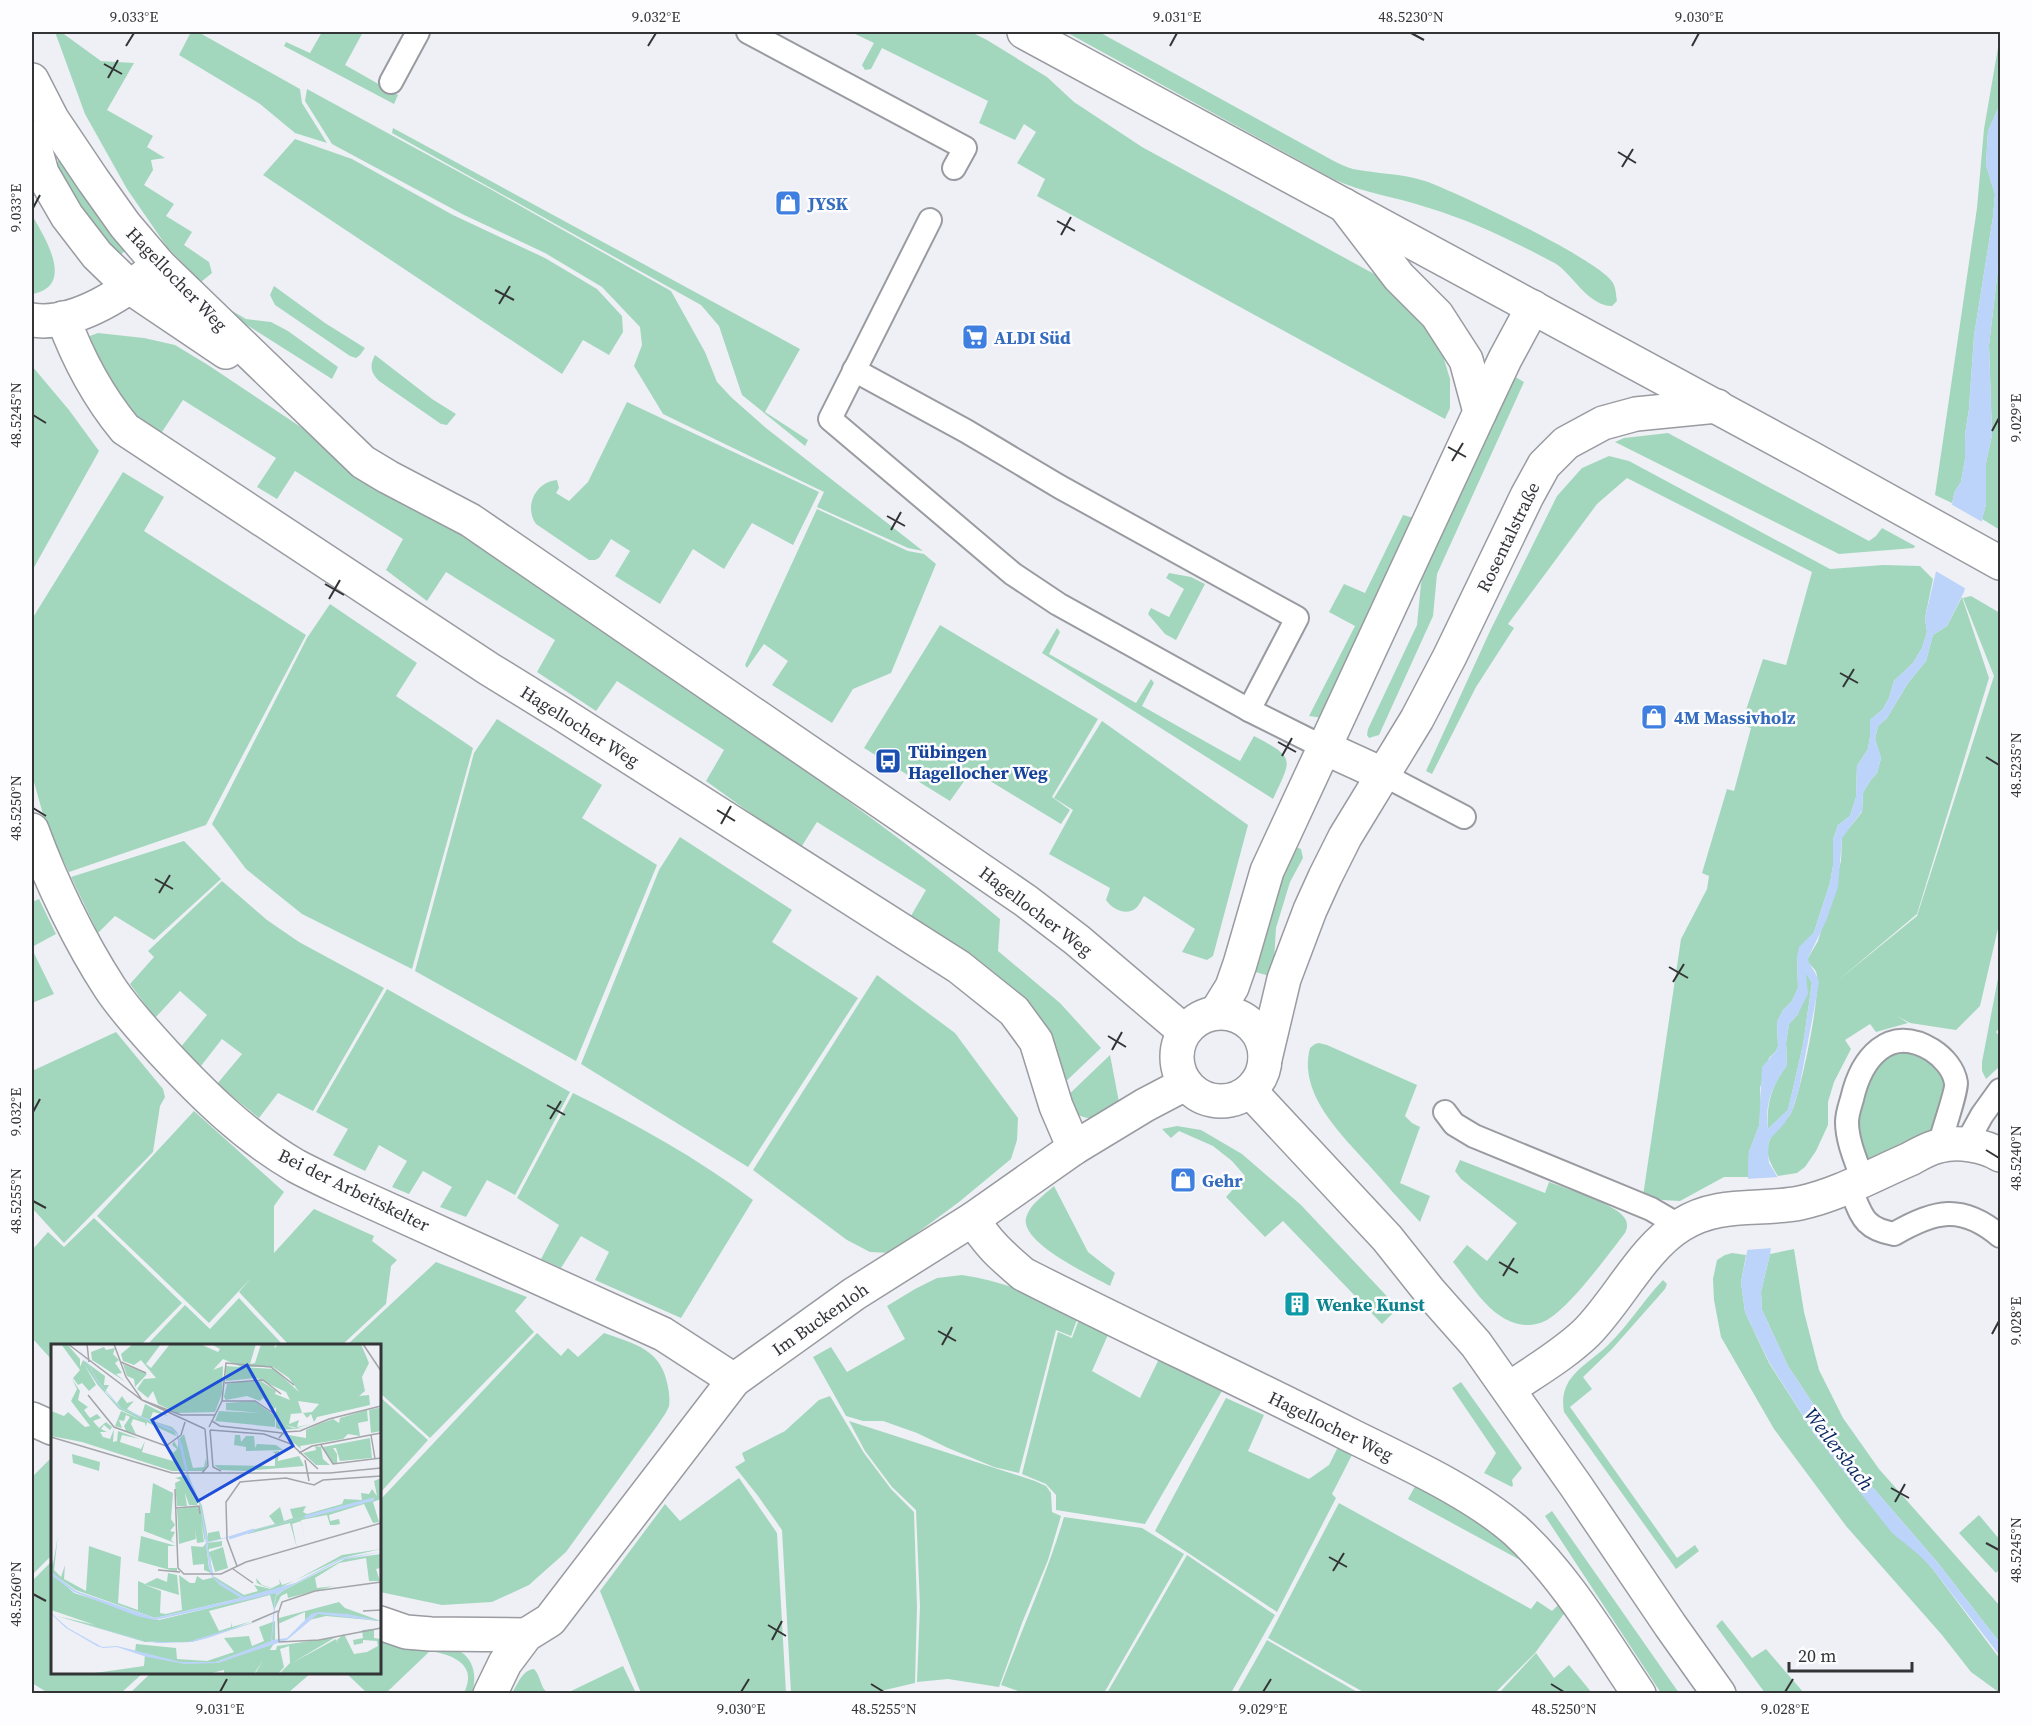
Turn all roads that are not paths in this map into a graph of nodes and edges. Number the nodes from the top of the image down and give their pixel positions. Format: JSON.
{"nodes":[{"id":1,"x":418,"y":32,"type":"edge"},
{"id":2,"x":748,"y":32,"type":"edge"},
{"id":3,"x":1024,"y":32,"type":"edge"},
{"id":4,"x":32,"y":80,"type":"edge"},
{"id":5,"x":391,"y":82,"type":"dead end"},
{"id":6,"x":32,"y":137,"type":"edge"},
{"id":7,"x":954,"y":168,"type":"dead end"},
{"id":8,"x":1344,"y":205,"type":"junction"},
{"id":9,"x":930,"y":220,"type":"dead end"},
{"id":10,"x":159,"y":265,"type":"junction"},
{"id":11,"x":131,"y":288,"type":"junction"},
{"id":12,"x":1533,"y":307,"type":"junction"},
{"id":13,"x":47,"y":319,"type":"edge"},
{"id":14,"x":854,"y":370,"type":"junction"},
{"id":15,"x":302,"y":402,"type":"junction"},
{"id":16,"x":1717,"y":406,"type":"junction"},
{"id":17,"x":1480,"y":412,"type":"junction"},
{"id":18,"x":1995,"y":560,"type":"edge"},
{"id":19,"x":1249,"y":710,"type":"junction"},
{"id":20,"x":1325,"y":748,"type":"junction"},
{"id":21,"x":1382,"y":774,"type":"junction"},
{"id":22,"x":1464,"y":817,"type":"dead end"},
{"id":23,"x":32,"y":830,"type":"edge"},
{"id":24,"x":1216,"y":1013,"type":"junction"},
{"id":25,"x":1184,"y":1031,"type":"junction"},
{"id":26,"x":1265,"y":1059,"type":"junction"},
{"id":27,"x":1185,"y":1084,"type":"junction"},
{"id":28,"x":2001,"y":1090,"type":"edge"},
{"id":29,"x":1250,"y":1091,"type":"junction"},
{"id":30,"x":1446,"y":1112,"type":"dead end"},
{"id":31,"x":1953,"y":1145,"type":"junction"},
{"id":32,"x":1074,"y":1148,"type":"junction"},
{"id":33,"x":2001,"y":1155,"type":"edge"},
{"id":34,"x":1856,"y":1183,"type":"junction"},
{"id":35,"x":973,"y":1220,"type":"junction"},
{"id":36,"x":1680,"y":1226,"type":"junction"},
{"id":37,"x":2001,"y":1236,"type":"edge"},
{"id":38,"x":734,"y":1380,"type":"junction"},
{"id":39,"x":1509,"y":1389,"type":"junction"},
{"id":40,"x":32,"y":1419,"type":"edge"},
{"id":41,"x":51,"y":1428,"type":"edge"},
{"id":42,"x":381,"y":1623,"type":"edge"},
{"id":43,"x":526,"y":1635,"type":"junction"},
{"id":44,"x":490,"y":1694,"type":"edge"},
{"id":45,"x":1639,"y":1694,"type":"edge"},
{"id":46,"x":1719,"y":1694,"type":"edge"}],
"edges":[{"from":1,"to":5,"type":"lane"},
{"from":2,"to":7,"type":"lane"},
{"from":3,"to":8,"type":"street"},
{"from":4,"to":10,"type":"street","name":"Hagellocher Weg"},
{"from":6,"to":11,"type":"street","name":"Hagellocher Weg"},
{"from":8,"to":12,"type":"street"},
{"from":8,"to":17,"type":"street"},
{"from":9,"to":14,"type":"lane"},
{"from":10,"to":11,"type":"street"},
{"from":10,"to":15,"type":"street","name":"Hagellocher Weg"},
{"from":11,"to":13,"type":"street"},
{"from":11,"to":15,"type":"street","name":"Hagellocher Weg"},
{"from":12,"to":16,"type":"street"},
{"from":12,"to":17,"type":"street"},
{"from":13,"to":32,"type":"street","name":"Hagellocher Weg"},
{"from":14,"to":19,"type":"lane"},
{"from":14,"to":19,"type":"lane"},
{"from":15,"to":25,"type":"street","name":"Hagellocher Weg"},
{"from":16,"to":18,"type":"street"},
{"from":16,"to":21,"type":"street","name":"Rosentalstraße"},
{"from":17,"to":20,"type":"street"},
{"from":19,"to":20,"type":"lane"},
{"from":20,"to":21,"type":"street"},
{"from":20,"to":24,"type":"street"},
{"from":21,"to":22,"type":"lane"},
{"from":21,"to":26,"type":"street","name":"Rosentalstraße"},
{"from":23,"to":38,"type":"street","name":"Bei der Arbeitskelter"},
{"from":24,"to":25,"type":"street"},
{"from":24,"to":26,"type":"street"},
{"from":25,"to":27,"type":"street"},
{"from":26,"to":29,"type":"street"},
{"from":27,"to":29,"type":"street"},
{"from":27,"to":32,"type":"street","name":"Im Buckenloh"},
{"from":28,"to":31,"type":"lane"},
{"from":29,"to":39,"type":"street"},
{"from":30,"to":36,"type":"lane"},
{"from":31,"to":33,"type":"street"},
{"from":31,"to":34,"type":"street"},
{"from":31,"to":34,"type":"lane"},
{"from":32,"to":35,"type":"street","name":"Im Buckenloh"},
{"from":34,"to":36,"type":"street"},
{"from":34,"to":37,"type":"lane"},
{"from":35,"to":38,"type":"street","name":"Im Buckenloh"},
{"from":35,"to":45,"type":"street","name":"Hagellocher Weg"},
{"from":36,"to":39,"type":"street"},
{"from":38,"to":43,"type":"street","name":"Im Buckenloh"},
{"from":39,"to":46,"type":"street"},
{"from":40,"to":41,"type":"street"},
{"from":42,"to":43,"type":"street"},
{"from":43,"to":44,"type":"street","name":"Im Buckenloh"}]}
